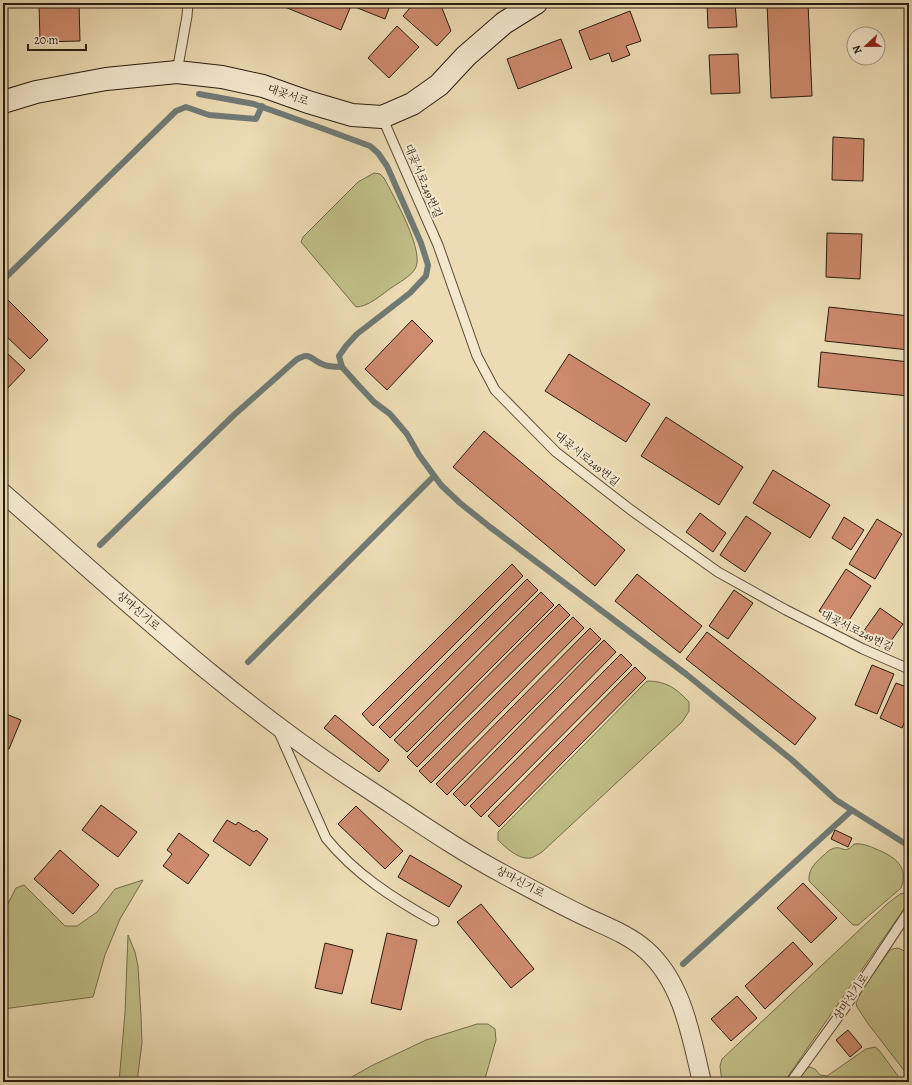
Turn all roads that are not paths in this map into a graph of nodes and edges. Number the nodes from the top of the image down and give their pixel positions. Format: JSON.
{"nodes":[{"id":1,"x":188,"y":3,"type":"edge"},
{"id":2,"x":536,"y":3,"type":"edge"},
{"id":3,"x":177,"y":72,"type":"junction"},
{"id":4,"x":3,"y":102,"type":"edge"},
{"id":5,"x":382,"y":117,"type":"junction"},
{"id":6,"x":3,"y":493,"type":"edge"},
{"id":7,"x":909,"y":668,"type":"edge"},
{"id":8,"x":276,"y":725,"type":"junction"},
{"id":9,"x":909,"y":911,"type":"edge"},
{"id":10,"x":434,"y":921,"type":"dead end"},
{"id":11,"x":702,"y":1082,"type":"edge"},
{"id":12,"x":791,"y":1082,"type":"edge"}],
"edges":[{"from":1,"to":3,"type":"lane"},
{"from":2,"to":5,"type":"street","name":"대곶서로"},
{"from":3,"to":4,"type":"street","name":"대곶서로"},
{"from":3,"to":5,"type":"street","name":"대곶서로"},
{"from":5,"to":7,"type":"lane","name":"대곶서로249번길"},
{"from":6,"to":8,"type":"street","name":"상마신기로"},
{"from":8,"to":10,"type":"lane","name":"상마신기로"},
{"from":8,"to":11,"type":"street","name":"상마신기로"},
{"from":9,"to":12,"type":"lane","name":"상마신기로"}]}
